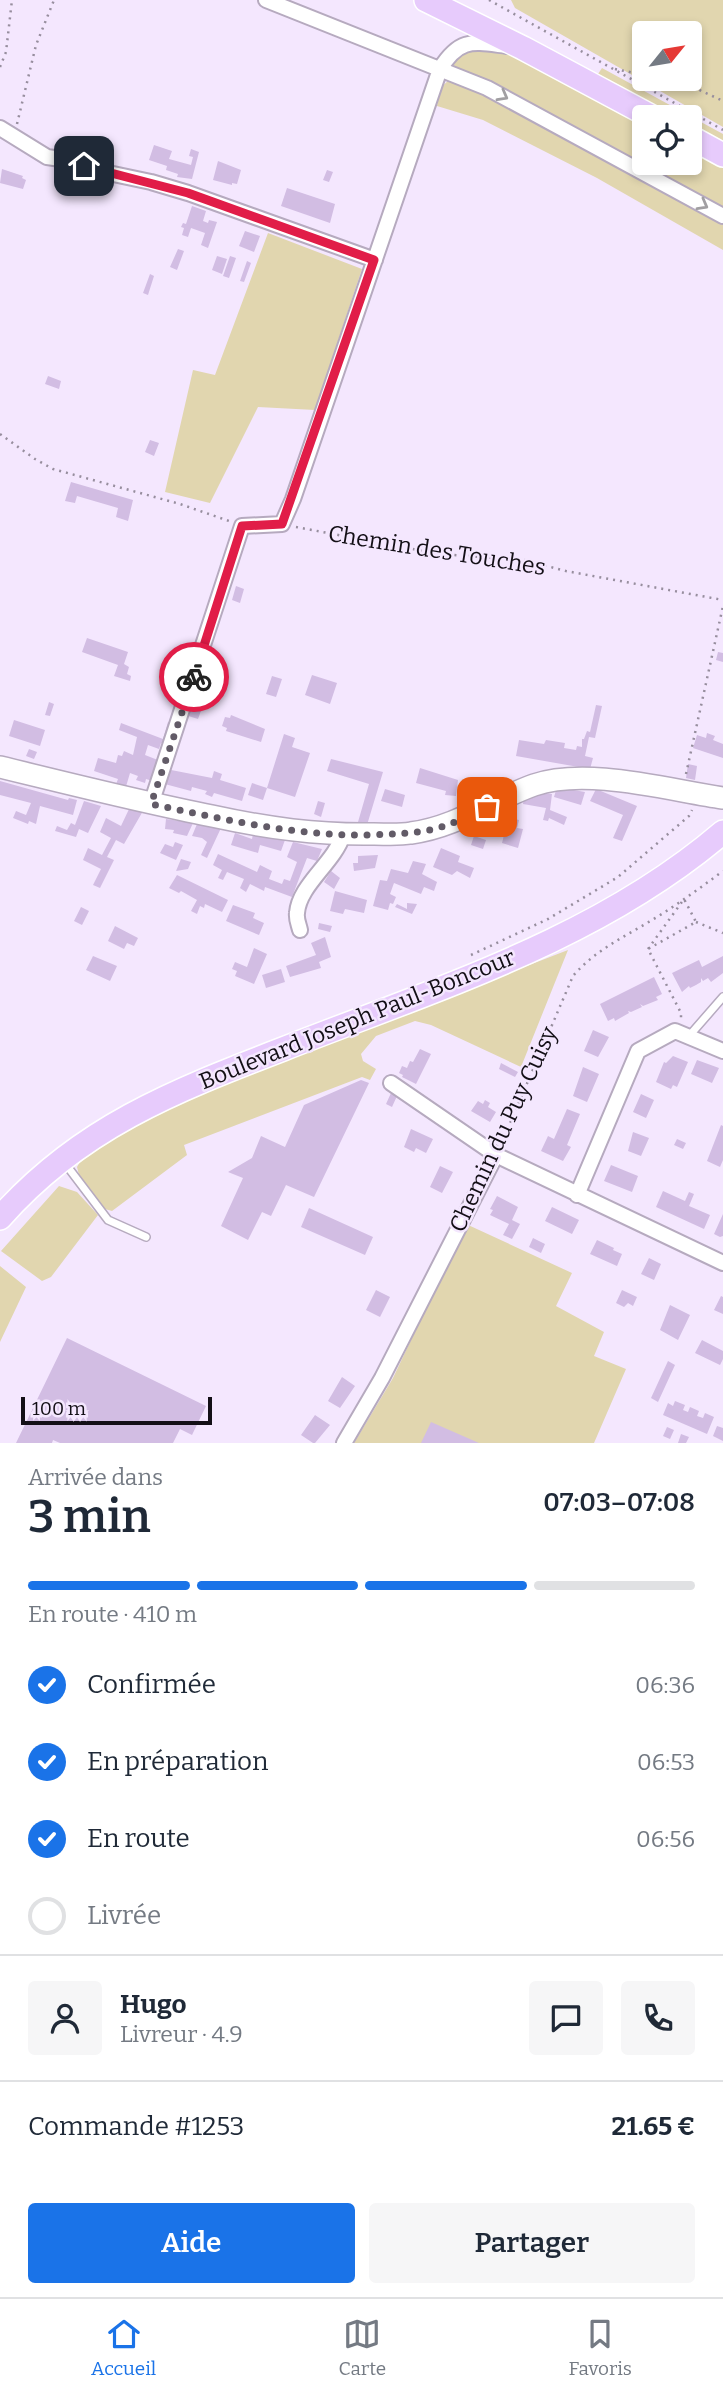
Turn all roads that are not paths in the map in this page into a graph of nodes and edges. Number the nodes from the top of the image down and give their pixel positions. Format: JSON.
{"nodes":[{"id":1,"x":266,"y":0,"type":"edge"},
{"id":2,"x":426,"y":0,"type":"edge"},
{"id":3,"x":523,"y":48,"type":"junction"},
{"id":4,"x":440,"y":69,"type":"junction"},
{"id":5,"x":632,"y":106,"type":"edge"},
{"id":6,"x":0,"y":128,"type":"edge"},
{"id":7,"x":702,"y":144,"type":"edge"},
{"id":8,"x":723,"y":155,"type":"edge"},
{"id":9,"x":723,"y":216,"type":"edge"},
{"id":10,"x":374,"y":260,"type":"junction"},
{"id":11,"x":0,"y":767,"type":"edge"},
{"id":12,"x":723,"y":798,"type":"edge"},
{"id":13,"x":151,"y":804,"type":"junction"},
{"id":14,"x":723,"y":832,"type":"edge"},
{"id":15,"x":343,"y":835,"type":"junction"},
{"id":16,"x":300,"y":930,"type":"dead end"},
{"id":17,"x":723,"y":998,"type":"edge"},
{"id":18,"x":682,"y":1034,"type":"junction"},
{"id":19,"x":723,"y":1051,"type":"edge"},
{"id":20,"x":391,"y":1083,"type":"dead end"},
{"id":21,"x":496,"y":1155,"type":"junction"},
{"id":22,"x":61,"y":1159,"type":"junction"},
{"id":23,"x":577,"y":1195,"type":"junction"},
{"id":24,"x":0,"y":1219,"type":"edge"},
{"id":25,"x":146,"y":1237,"type":"dead end"},
{"id":26,"x":723,"y":1263,"type":"edge"},
{"id":27,"x":344,"y":1443,"type":"edge"}],
"edges":[{"from":1,"to":4,"type":"street"},
{"from":2,"to":3,"type":"main road"},
{"from":3,"to":4,"type":"street"},
{"from":3,"to":5,"type":"main road"},
{"from":4,"to":9,"type":"street","one_way":true},
{"from":4,"to":10,"type":"street"},
{"from":6,"to":10,"type":"street"},
{"from":7,"to":8,"type":"main road"},
{"from":10,"to":13,"type":"street"},
{"from":11,"to":13,"type":"street"},
{"from":12,"to":15,"type":"street"},
{"from":13,"to":15,"type":"street"},
{"from":14,"to":22,"type":"main road","name":"Boulevard Joseph Paul-Boncour"},
{"from":15,"to":16,"type":"street"},
{"from":17,"to":18,"type":"lane"},
{"from":18,"to":19,"type":"street"},
{"from":18,"to":23,"type":"street"},
{"from":20,"to":21,"type":"street"},
{"from":21,"to":23,"type":"street"},
{"from":21,"to":27,"type":"street","name":"Chemin du Puy Cuisy"},
{"from":22,"to":24,"type":"main road","name":"Boulevard Joseph Paul-Boncour"},
{"from":22,"to":25,"type":"lane"},
{"from":23,"to":26,"type":"street"}]}
